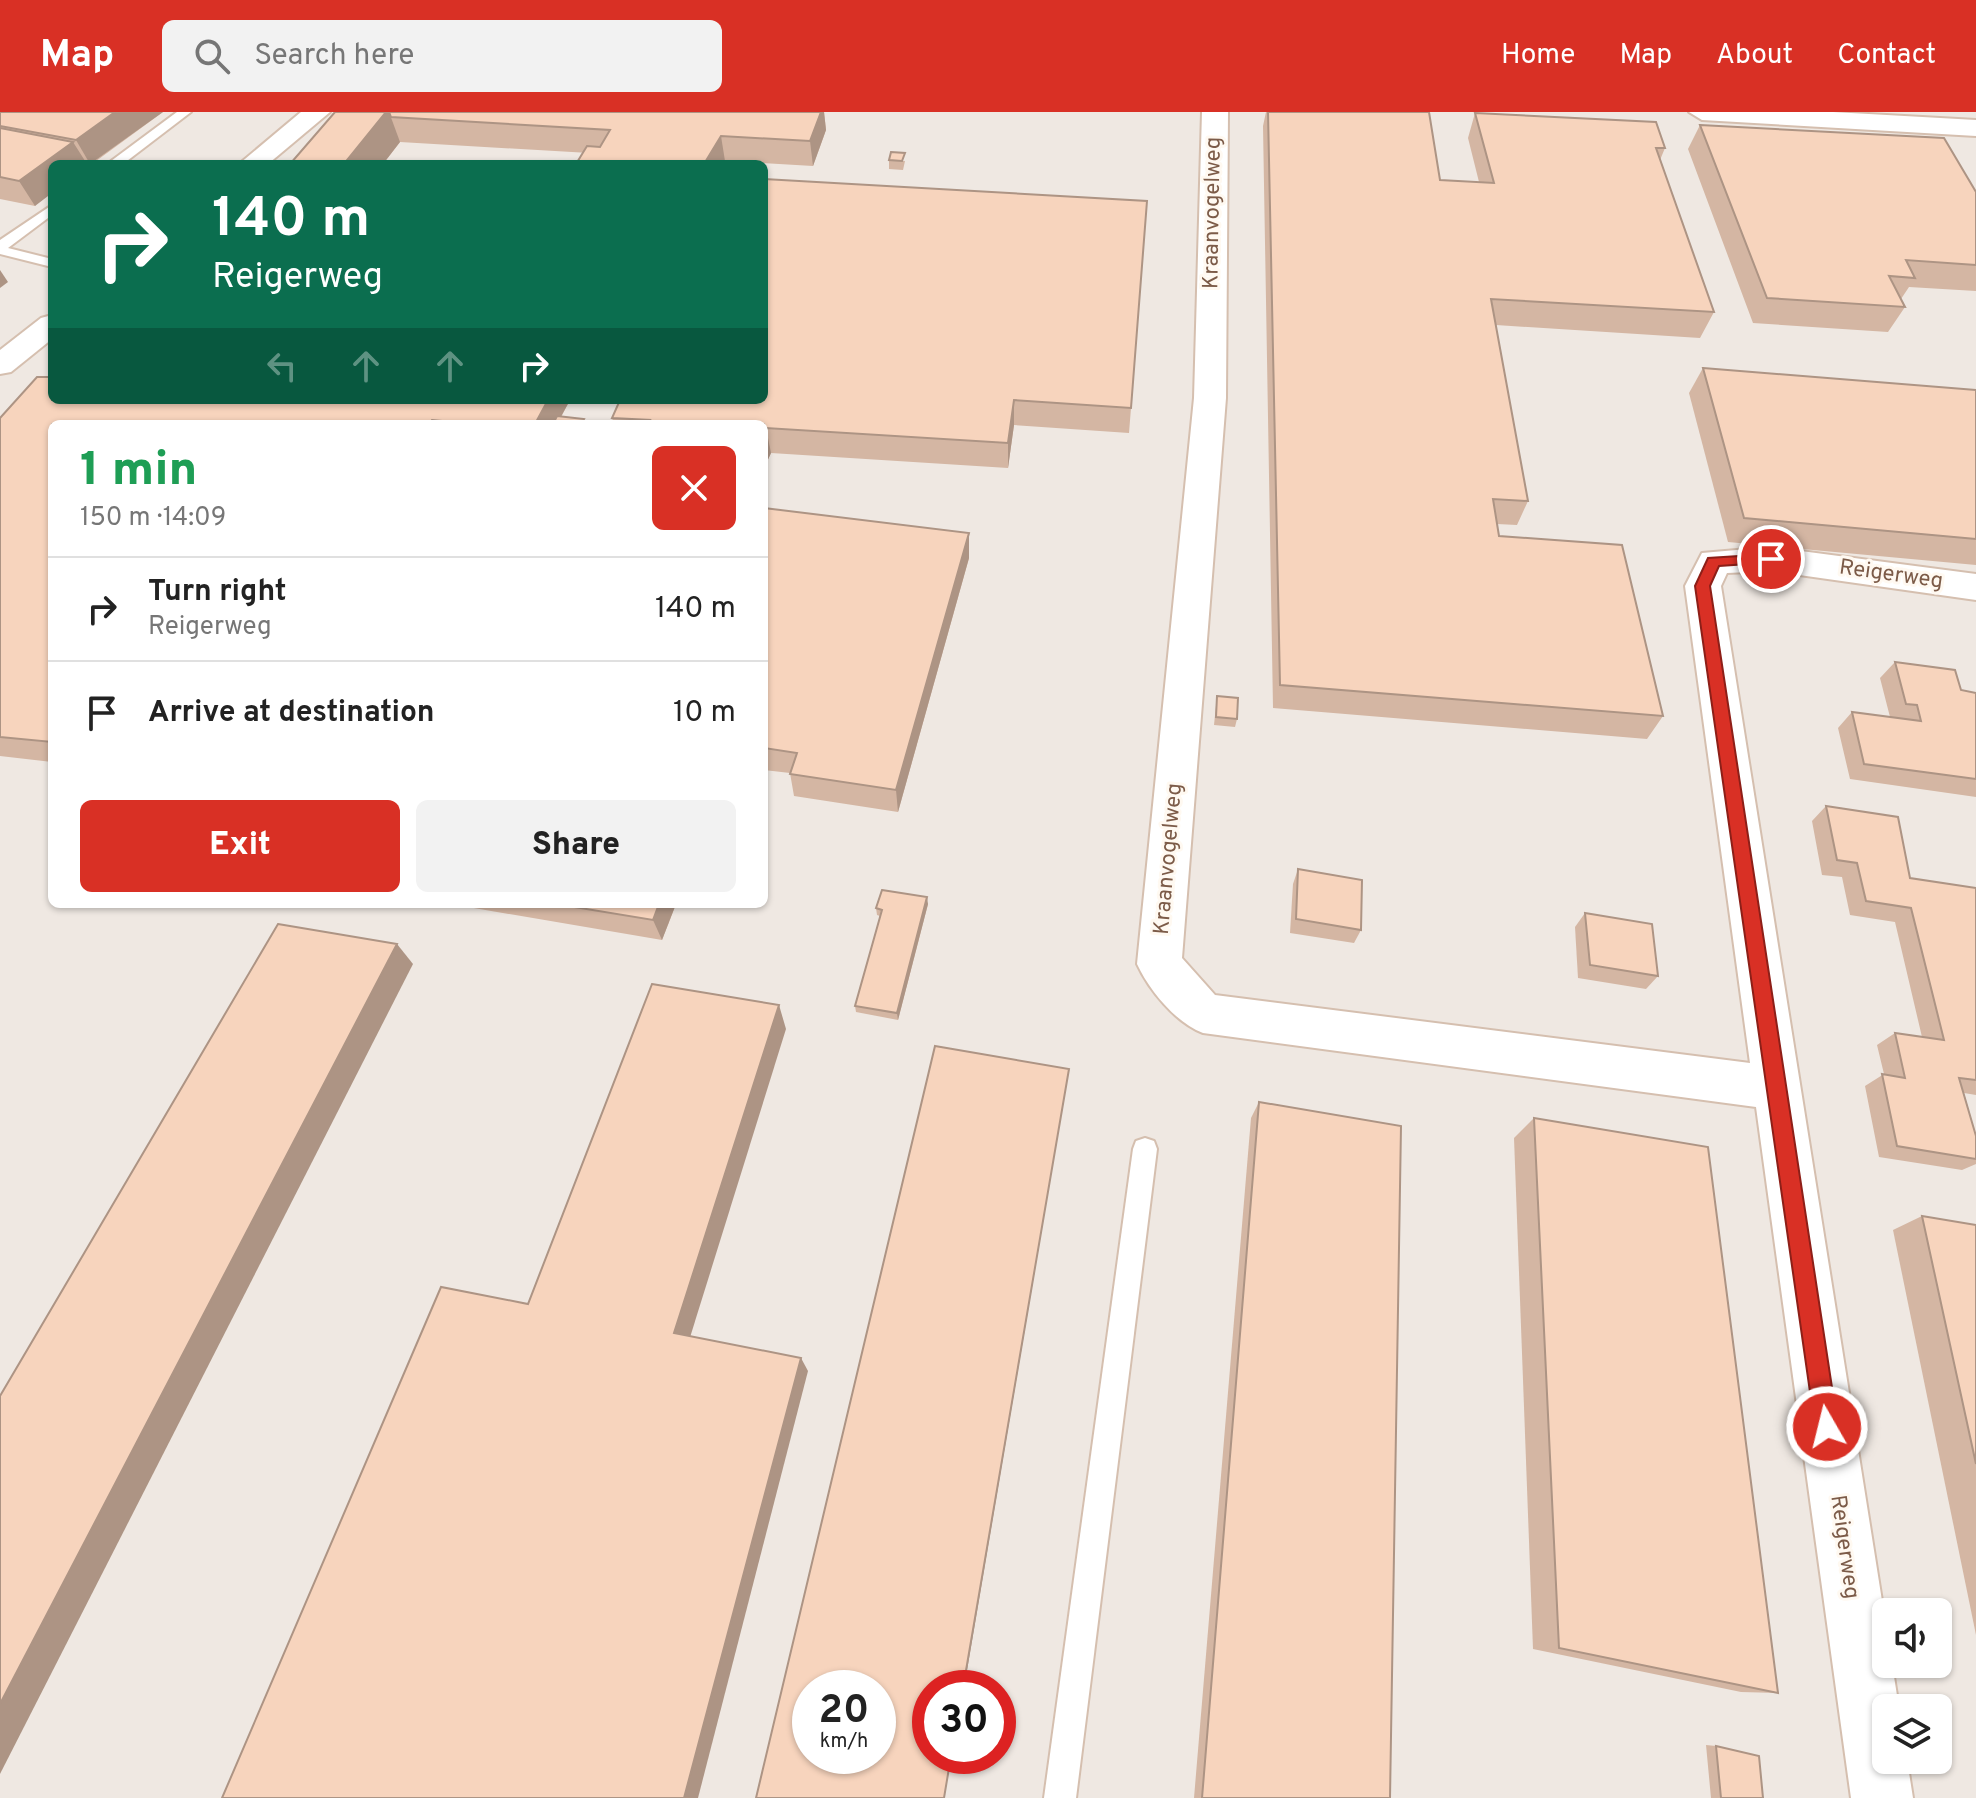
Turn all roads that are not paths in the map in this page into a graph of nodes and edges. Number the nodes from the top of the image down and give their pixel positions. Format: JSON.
{"nodes":[{"id":1,"x":185,"y":112,"type":"edge"},
{"id":2,"x":317,"y":112,"type":"edge"},
{"id":3,"x":1215,"y":112,"type":"edge"},
{"id":4,"x":1702,"y":112,"type":"edge"},
{"id":5,"x":1816,"y":115,"type":"edge"},
{"id":6,"x":1976,"y":128,"type":"edge"},
{"id":7,"x":119,"y":160,"type":"edge"},
{"id":8,"x":257,"y":160,"type":"edge"},
{"id":9,"x":48,"y":212,"type":"edge"},
{"id":10,"x":0,"y":248,"type":"edge"},
{"id":11,"x":48,"y":262,"type":"edge"},
{"id":12,"x":48,"y":327,"type":"edge"},
{"id":13,"x":0,"y":365,"type":"edge"},
{"id":14,"x":1976,"y":587,"type":"edge"},
{"id":15,"x":1776,"y":1088,"type":"junction"},
{"id":16,"x":1145,"y":1149,"type":"dead end"},
{"id":17,"x":1060,"y":1798,"type":"edge"},
{"id":18,"x":1882,"y":1798,"type":"edge"}],
"edges":[{"from":1,"to":7,"type":"lane"},
{"from":2,"to":8,"type":"street"},
{"from":3,"to":15,"type":"street","name":"Kraanvogelweg"},
{"from":4,"to":5,"type":"street"},
{"from":5,"to":6,"type":"street"},
{"from":9,"to":10,"type":"lane"},
{"from":10,"to":11,"type":"lane"},
{"from":12,"to":13,"type":"street"},
{"from":14,"to":15,"type":"street","name":"Reigerweg"},
{"from":15,"to":18,"type":"street","name":"Reigerweg"},
{"from":16,"to":17,"type":"lane"}]}
